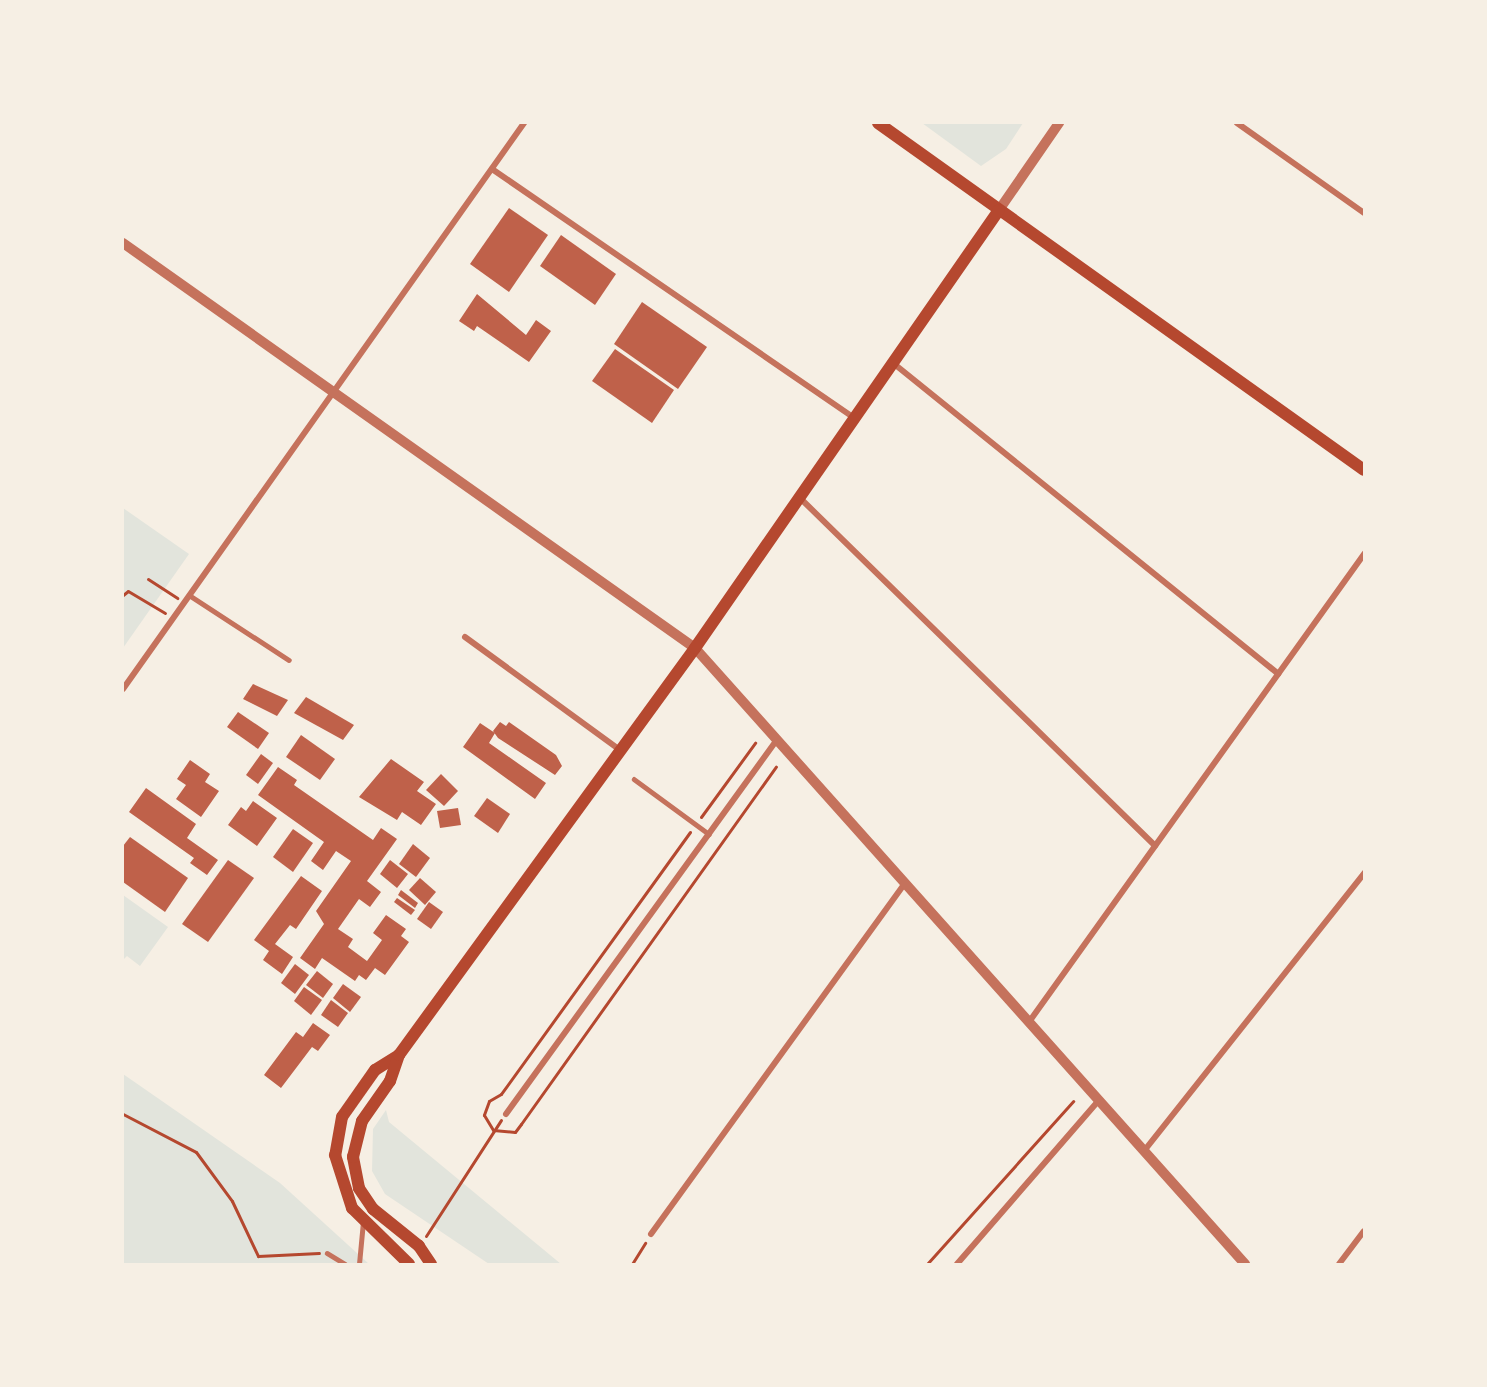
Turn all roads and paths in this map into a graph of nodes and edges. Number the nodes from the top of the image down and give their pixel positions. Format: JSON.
{"nodes":[{"id":1,"x":524,"y":123,"type":"edge"},
{"id":2,"x":878,"y":123,"type":"edge"},
{"id":3,"x":1059,"y":123,"type":"edge"},
{"id":4,"x":1237,"y":123,"type":"edge"},
{"id":5,"x":492,"y":169,"type":"junction"},
{"id":6,"x":999,"y":210,"type":"junction"},
{"id":7,"x":1364,"y":213,"type":"edge"},
{"id":8,"x":123,"y":243,"type":"edge"},
{"id":9,"x":893,"y":363,"type":"junction"},
{"id":10,"x":337,"y":391,"type":"junction"},
{"id":11,"x":854,"y":418,"type":"junction"},
{"id":12,"x":1364,"y":470,"type":"edge"},
{"id":13,"x":799,"y":497,"type":"junction"},
{"id":14,"x":1364,"y":554,"type":"edge"},
{"id":15,"x":148,"y":579,"type":"dead end"},
{"id":16,"x":123,"y":595,"type":"edge"},
{"id":17,"x":189,"y":595,"type":"junction"},
{"id":18,"x":184,"y":602,"type":"junction"},
{"id":19,"x":173,"y":617,"type":"junction"},
{"id":20,"x":465,"y":637,"type":"dead end"},
{"id":21,"x":695,"y":648,"type":"junction"},
{"id":22,"x":289,"y":660,"type":"dead end"},
{"id":23,"x":1278,"y":674,"type":"junction"},
{"id":24,"x":123,"y":689,"type":"edge"},
{"id":25,"x":777,"y":740,"type":"junction"},
{"id":26,"x":755,"y":743,"type":"dead end"},
{"id":27,"x":620,"y":750,"type":"junction"},
{"id":28,"x":776,"y":767,"type":"dead end"},
{"id":29,"x":634,"y":779,"type":"dead end"},
{"id":30,"x":696,"y":824,"type":"junction"},
{"id":31,"x":709,"y":834,"type":"junction"},
{"id":32,"x":1155,"y":846,"type":"junction"},
{"id":33,"x":1364,"y":873,"type":"edge"},
{"id":34,"x":905,"y":883,"type":"junction"},
{"id":35,"x":1029,"y":1023,"type":"junction"},
{"id":36,"x":399,"y":1055,"type":"junction"},
{"id":37,"x":1099,"y":1100,"type":"junction"},
{"id":38,"x":1073,"y":1101,"type":"dead end"},
{"id":39,"x":123,"y":1114,"type":"edge"},
{"id":40,"x":506,"y":1114,"type":"joint"},
{"id":41,"x":493,"y":1130,"type":"junction"},
{"id":42,"x":1144,"y":1151,"type":"junction"},
{"id":43,"x":363,"y":1222,"type":"junction"},
{"id":44,"x":1364,"y":1230,"type":"edge"},
{"id":45,"x":651,"y":1234,"type":"joint"},
{"id":46,"x":419,"y":1246,"type":"junction"},
{"id":47,"x":327,"y":1253,"type":"joint"},
{"id":48,"x":429,"y":1263,"type":"edge"},
{"id":49,"x":345,"y":1264,"type":"edge"},
{"id":50,"x":359,"y":1264,"type":"edge"},
{"id":51,"x":409,"y":1264,"type":"edge"},
{"id":52,"x":632,"y":1264,"type":"edge"},
{"id":53,"x":927,"y":1264,"type":"edge"},
{"id":54,"x":957,"y":1264,"type":"edge"},
{"id":55,"x":1245,"y":1264,"type":"edge"},
{"id":56,"x":1339,"y":1264,"type":"edge"}],
"edges":[{"from":1,"to":5,"type":"street"},
{"from":2,"to":6,"type":"main road"},
{"from":3,"to":6,"type":"street"},
{"from":4,"to":7,"type":"street"},
{"from":5,"to":10,"type":"street"},
{"from":5,"to":11,"type":"street"},
{"from":6,"to":9,"type":"main road"},
{"from":6,"to":12,"type":"main road"},
{"from":8,"to":10,"type":"street"},
{"from":9,"to":11,"type":"main road"},
{"from":9,"to":23,"type":"street"},
{"from":10,"to":17,"type":"street"},
{"from":10,"to":21,"type":"street"},
{"from":11,"to":13,"type":"main road"},
{"from":13,"to":21,"type":"main road"},
{"from":13,"to":32,"type":"street"},
{"from":14,"to":23,"type":"street"},
{"from":15,"to":18,"type":"path"},
{"from":16,"to":19,"type":"path"},
{"from":17,"to":18,"type":"street"},
{"from":17,"to":22,"type":"lane"},
{"from":18,"to":19,"type":"street"},
{"from":19,"to":24,"type":"street"},
{"from":20,"to":27,"type":"street"},
{"from":21,"to":25,"type":"street"},
{"from":21,"to":27,"type":"main road"},
{"from":23,"to":32,"type":"street"},
{"from":25,"to":31,"type":"street"},
{"from":25,"to":34,"type":"street"},
{"from":26,"to":30,"type":"path"},
{"from":27,"to":36,"type":"main road"},
{"from":28,"to":41,"type":"path"},
{"from":29,"to":30,"type":"lane"},
{"from":30,"to":31,"type":"lane"},
{"from":30,"to":41,"type":"path"},
{"from":31,"to":40,"type":"street"},
{"from":32,"to":35,"type":"street"},
{"from":33,"to":42,"type":"street"},
{"from":34,"to":35,"type":"street"},
{"from":34,"to":45,"type":"street"},
{"from":35,"to":37,"type":"street"},
{"from":36,"to":43,"type":"main road"},
{"from":36,"to":46,"type":"main road"},
{"from":37,"to":42,"type":"street"},
{"from":37,"to":54,"type":"street"},
{"from":38,"to":53,"type":"path"},
{"from":39,"to":47,"type":"path"},
{"from":40,"to":41,"type":"path"},
{"from":41,"to":46,"type":"path"},
{"from":42,"to":55,"type":"street"},
{"from":43,"to":50,"type":"lane"},
{"from":43,"to":51,"type":"main road"},
{"from":44,"to":56,"type":"street"},
{"from":45,"to":52,"type":"path"},
{"from":46,"to":48,"type":"main road"},
{"from":47,"to":49,"type":"lane"},
{"from":48,"to":51,"type":"main road"}]}
